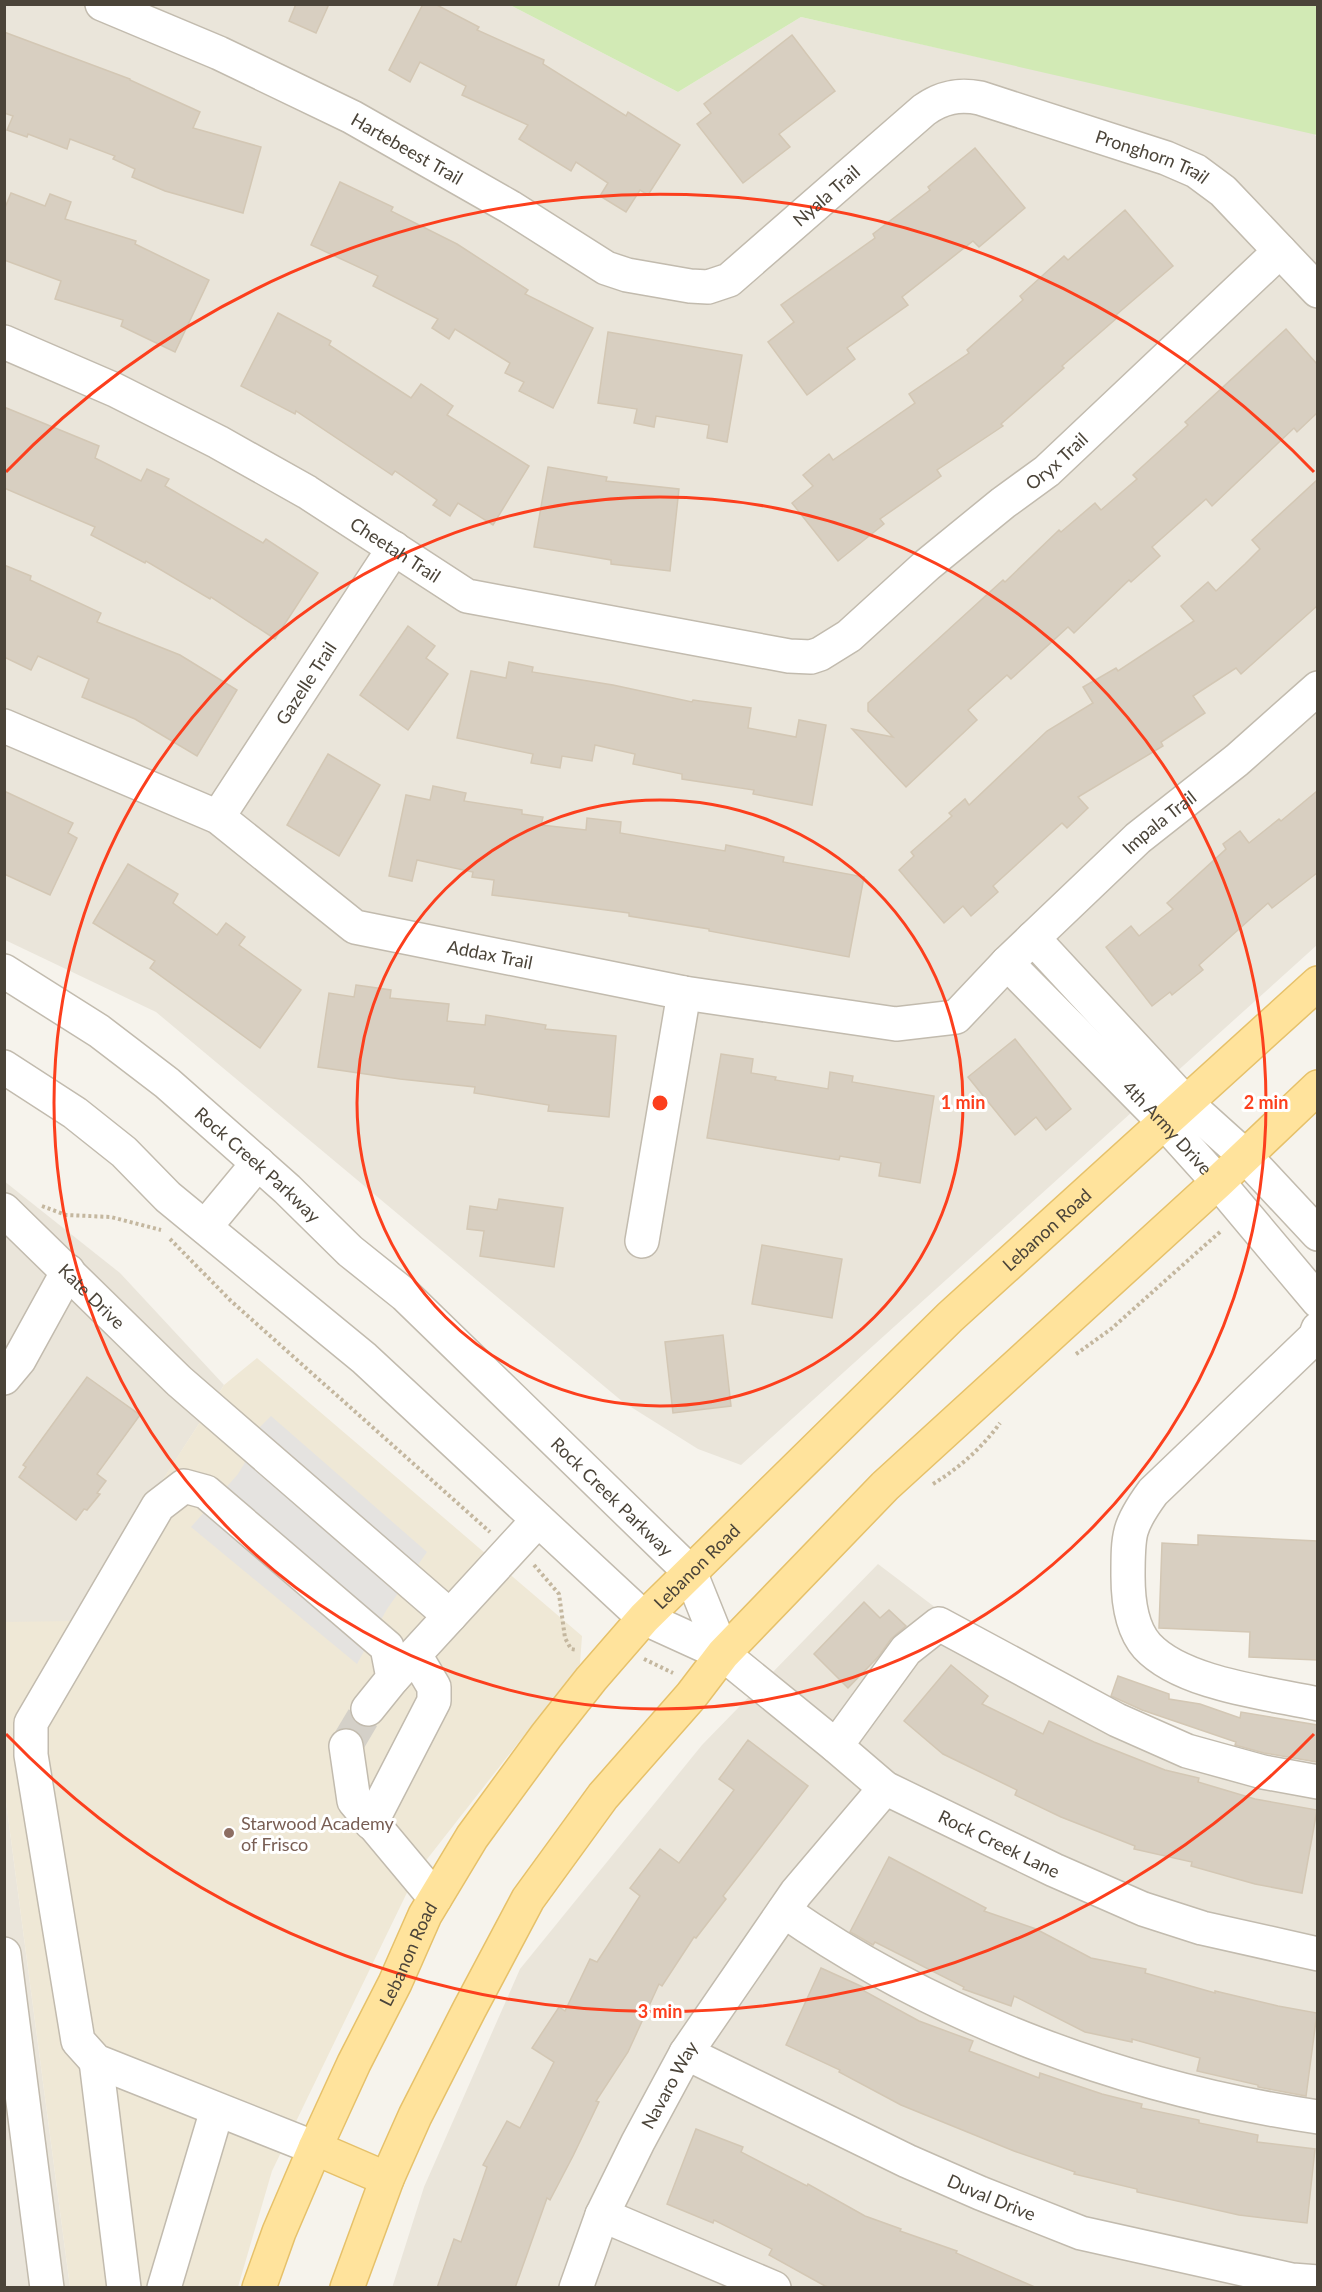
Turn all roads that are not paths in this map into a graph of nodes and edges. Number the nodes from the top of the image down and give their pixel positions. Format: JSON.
{"nodes":[{"id":1,"x":102,"y":4,"type":"edge"},
{"id":2,"x":943,"y":99,"type":"joint"},
{"id":3,"x":1280,"y":251,"type":"junction"},
{"id":4,"x":708,"y":286,"type":"joint"},
{"id":5,"x":1317,"y":291,"type":"edge"},
{"id":6,"x":4,"y":342,"type":"edge"},
{"id":7,"x":394,"y":548,"type":"junction"},
{"id":8,"x":820,"y":654,"type":"joint"},
{"id":9,"x":1317,"y":688,"type":"edge"},
{"id":10,"x":4,"y":726,"type":"edge"},
{"id":11,"x":218,"y":817,"type":"junction"},
{"id":12,"x":1033,"y":938,"type":"junction"},
{"id":13,"x":1007,"y":963,"type":"junction"},
{"id":14,"x":4,"y":971,"type":"edge"},
{"id":15,"x":1317,"y":983,"type":"edge"},
{"id":16,"x":684,"y":993,"type":"junction"},
{"id":17,"x":4,"y":1067,"type":"edge"},
{"id":18,"x":1317,"y":1087,"type":"edge"},
{"id":19,"x":1175,"y":1112,"type":"junction"},
{"id":20,"x":1245,"y":1156,"type":"junction"},
{"id":21,"x":258,"y":1163,"type":"junction"},
{"id":22,"x":1218,"y":1182,"type":"junction"},
{"id":23,"x":4,"y":1210,"type":"edge"},
{"id":24,"x":205,"y":1227,"type":"junction"},
{"id":25,"x":1317,"y":1234,"type":"edge"},
{"id":26,"x":642,"y":1241,"type":"dead end"},
{"id":27,"x":68,"y":1271,"type":"junction"},
{"id":28,"x":1317,"y":1301,"type":"edge"},
{"id":29,"x":1317,"y":1329,"type":"edge"},
{"id":30,"x":4,"y":1378,"type":"edge"},
{"id":31,"x":538,"y":1520,"type":"junction"},
{"id":32,"x":690,"y":1572,"type":"junction"},
{"id":33,"x":450,"y":1616,"type":"junction"},
{"id":34,"x":644,"y":1618,"type":"junction"},
{"id":35,"x":723,"y":1654,"type":"junction"},
{"id":36,"x":404,"y":1666,"type":"junction"},
{"id":37,"x":1317,"y":1704,"type":"edge"},
{"id":38,"x":368,"y":1709,"type":"tunnel mouth"},
{"id":39,"x":346,"y":1746,"type":"tunnel mouth"},
{"id":40,"x":836,"y":1746,"type":"junction"},
{"id":41,"x":1317,"y":1782,"type":"edge"},
{"id":42,"x":885,"y":1788,"type":"junction"},
{"id":43,"x":370,"y":1823,"type":"junction"},
{"id":44,"x":435,"y":1898,"type":"junction"},
{"id":45,"x":784,"y":1911,"type":"junction"},
{"id":46,"x":4,"y":1954,"type":"edge"},
{"id":47,"x":1317,"y":1954,"type":"edge"},
{"id":48,"x":686,"y":2053,"type":"junction"},
{"id":49,"x":96,"y":2061,"type":"junction"},
{"id":50,"x":217,"y":2110,"type":"junction"},
{"id":51,"x":1317,"y":2117,"type":"edge"},
{"id":52,"x":315,"y":2148,"type":"junction"},
{"id":53,"x":387,"y":2179,"type":"junction"},
{"id":54,"x":603,"y":2215,"type":"junction"},
{"id":55,"x":1317,"y":2282,"type":"edge"},
{"id":56,"x":47,"y":2288,"type":"edge"},
{"id":57,"x":124,"y":2288,"type":"edge"},
{"id":58,"x":165,"y":2288,"type":"edge"},
{"id":59,"x":259,"y":2288,"type":"edge"},
{"id":60,"x":347,"y":2288,"type":"edge"},
{"id":61,"x":576,"y":2288,"type":"edge"},
{"id":62,"x":774,"y":2288,"type":"edge"}],
"edges":[{"from":1,"to":4,"type":"street","name":"Hartebeest Trail"},
{"from":2,"to":3,"type":"street","name":"Pronghorn Trail"},
{"from":2,"to":4,"type":"street","name":"Nyala Trail"},
{"from":3,"to":5,"type":"street","name":"Pronghorn Trail"},
{"from":3,"to":8,"type":"street","name":"Oryx Trail"},
{"from":6,"to":7,"type":"street","name":"Cheetah Trail"},
{"from":7,"to":8,"type":"street","name":"Cheetah Trail"},
{"from":7,"to":11,"type":"street","name":"Gazelle Trail"},
{"from":9,"to":12,"type":"street","name":"Impala Trail"},
{"from":10,"to":11,"type":"street","name":"Addax Trail"},
{"from":11,"to":16,"type":"street","name":"Addax Trail"},
{"from":12,"to":13,"type":"street","name":"Impala Trail"},
{"from":12,"to":19,"type":"street","name":"4th Army Drive"},
{"from":13,"to":16,"type":"street","name":"Addax Trail"},
{"from":13,"to":19,"type":"street","name":"4th Army Drive"},
{"from":14,"to":21,"type":"street","name":"Rock Creek Parkway"},
{"from":15,"to":19,"type":"main road","name":"Lebanon Road"},
{"from":16,"to":26,"type":"street"},
{"from":17,"to":24,"type":"street"},
{"from":18,"to":20,"type":"main road"},
{"from":19,"to":20,"type":"street","name":"4th Army Drive"},
{"from":19,"to":22,"type":"street","name":"4th Army Drive"},
{"from":19,"to":32,"type":"main road","name":"Lebanon Road"},
{"from":20,"to":22,"type":"main road"},
{"from":20,"to":25,"type":"street","name":"4th Army Drive"},
{"from":21,"to":24,"type":"street"},
{"from":21,"to":32,"type":"street","name":"Rock Creek Parkway"},
{"from":22,"to":28,"type":"street","name":"4th Army Drive"},
{"from":22,"to":35,"type":"main road"},
{"from":23,"to":27,"type":"street","name":"Kate Drive"},
{"from":24,"to":31,"type":"street"},
{"from":27,"to":30,"type":"street"},
{"from":27,"to":33,"type":"street","name":"Kate Drive"},
{"from":29,"to":37,"type":"street"},
{"from":31,"to":33,"type":"street"},
{"from":31,"to":34,"type":"street"},
{"from":32,"to":34,"type":"main road","name":"Lebanon Road"},
{"from":32,"to":35,"type":"street","name":"Rock Creek Parkway"},
{"from":33,"to":36,"type":"street"},
{"from":34,"to":35,"type":"street"},
{"from":34,"to":44,"type":"main road","name":"Lebanon Road"},
{"from":35,"to":40,"type":"street","name":"Rock Creek Lane"},
{"from":35,"to":53,"type":"main road"},
{"from":36,"to":38,"type":"street"},
{"from":36,"to":43,"type":"street"},
{"from":36,"to":49,"type":"street"},
{"from":39,"to":43,"type":"street"},
{"from":40,"to":41,"type":"street"},
{"from":40,"to":42,"type":"street","name":"Rock Creek Lane"},
{"from":42,"to":45,"type":"street","name":"Navaro Way"},
{"from":42,"to":47,"type":"street","name":"Rock Creek Lane"},
{"from":43,"to":44,"type":"street"},
{"from":44,"to":52,"type":"main road","name":"Lebanon Road"},
{"from":45,"to":48,"type":"street","name":"Navaro Way"},
{"from":45,"to":51,"type":"street"},
{"from":46,"to":56,"type":"street"},
{"from":48,"to":54,"type":"street","name":"Navaro Way"},
{"from":48,"to":55,"type":"street","name":"Duval Drive"},
{"from":49,"to":50,"type":"street"},
{"from":49,"to":57,"type":"street"},
{"from":50,"to":52,"type":"street"},
{"from":50,"to":58,"type":"street"},
{"from":52,"to":53,"type":"main road"},
{"from":52,"to":59,"type":"main road","name":"Lebanon Road"},
{"from":53,"to":60,"type":"main road"},
{"from":54,"to":61,"type":"street","name":"Navaro Way"},
{"from":54,"to":62,"type":"street"}]}
